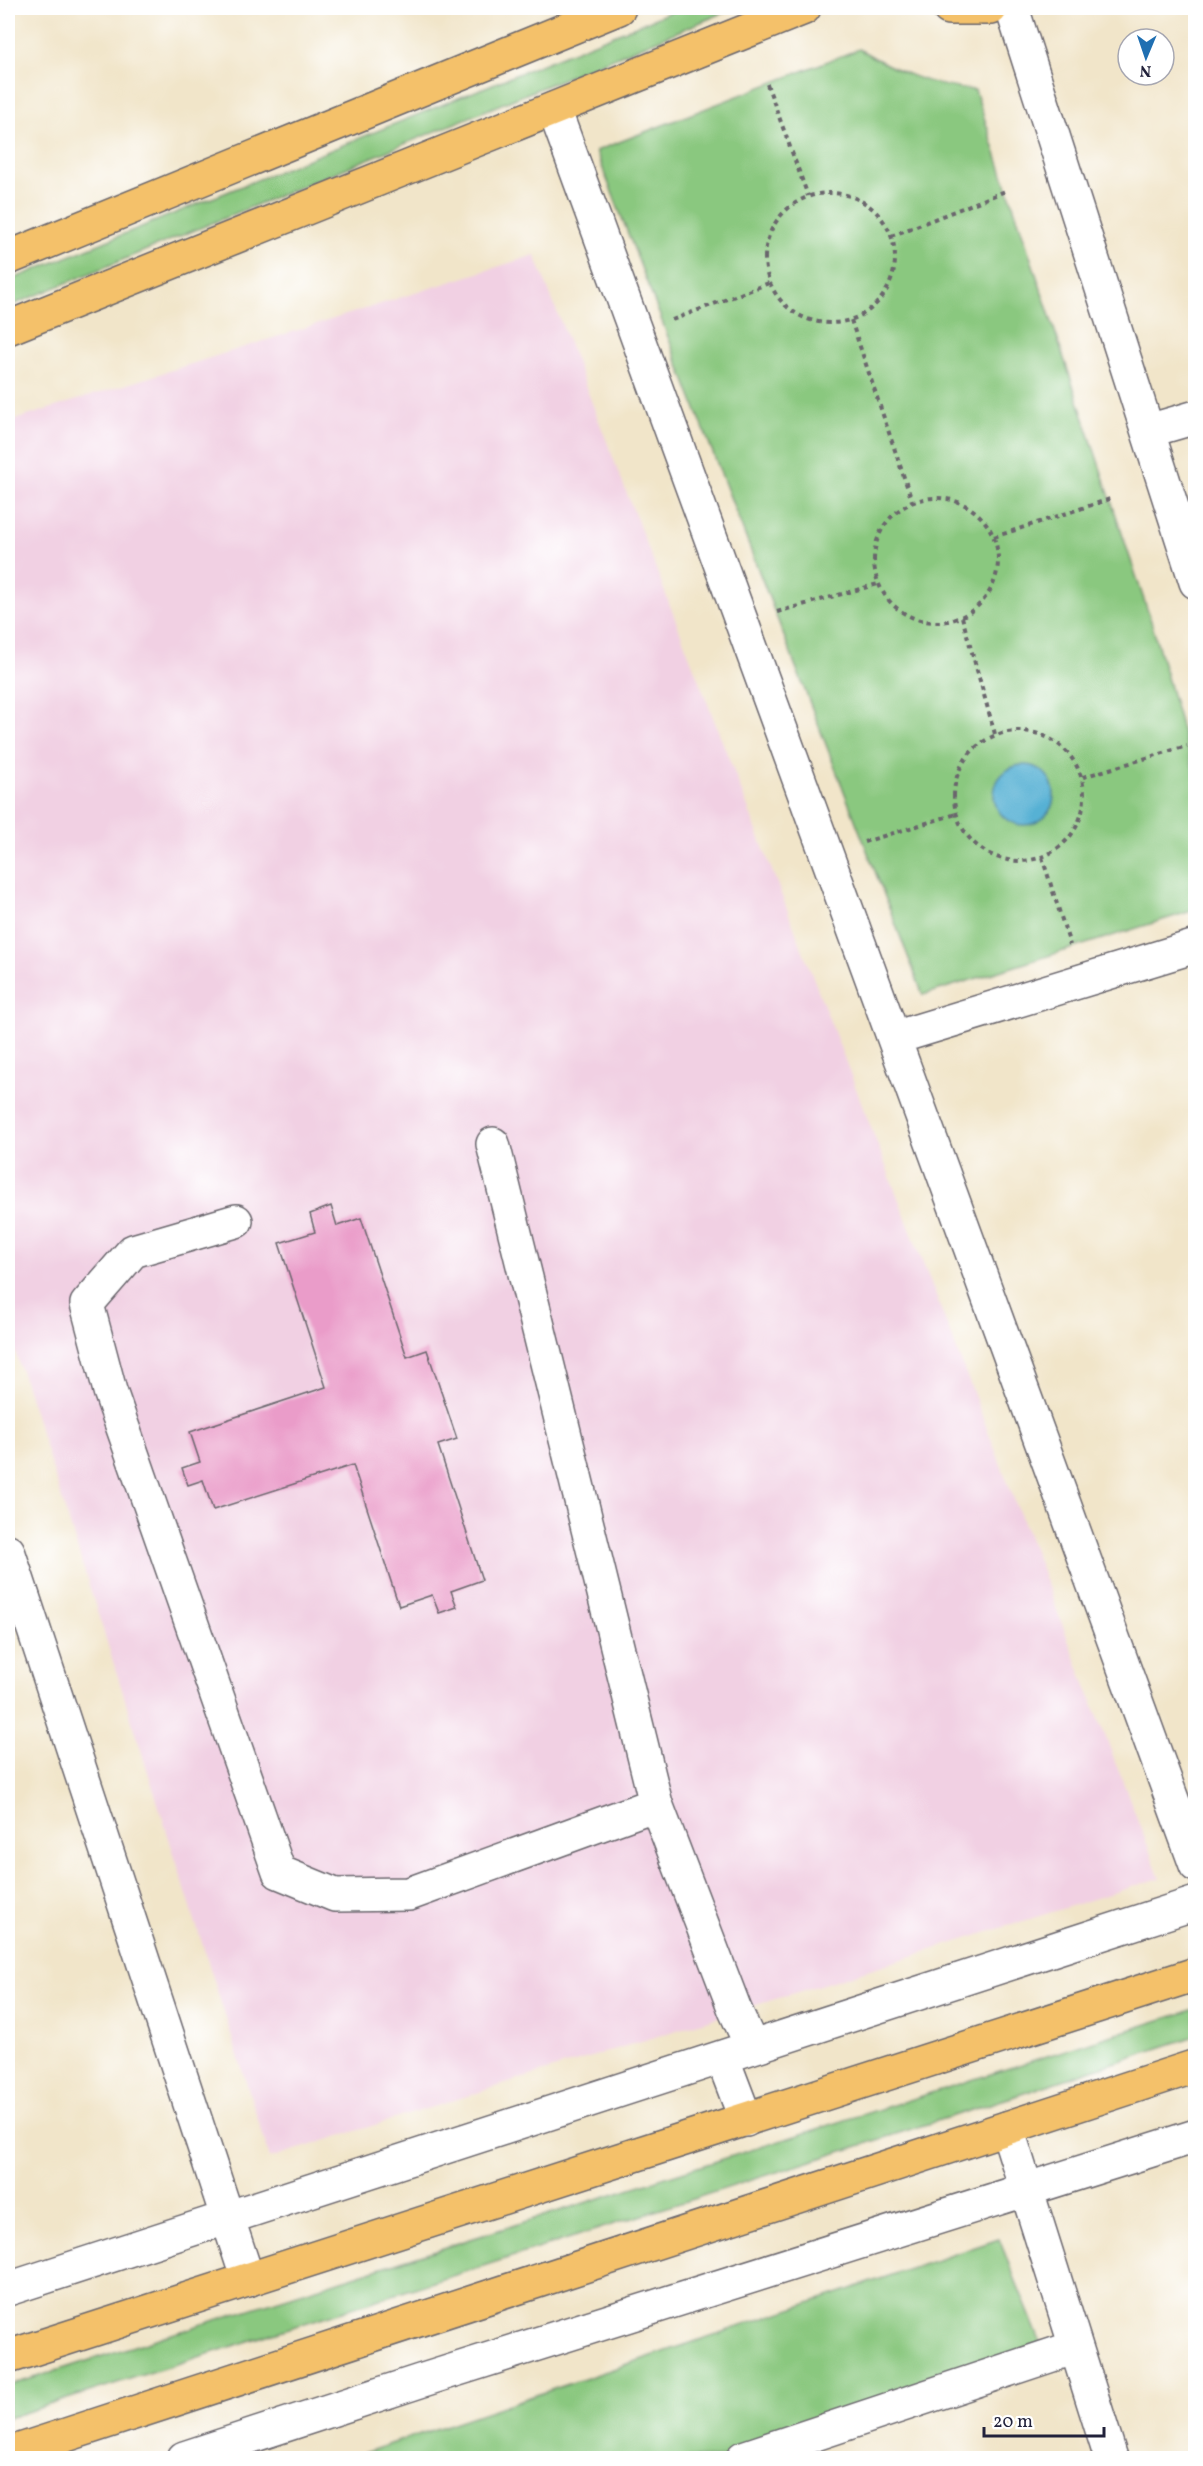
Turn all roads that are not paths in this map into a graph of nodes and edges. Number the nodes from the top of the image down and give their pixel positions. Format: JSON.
{"nodes":[{"id":1,"x":619,"y":8,"type":"edge"},
{"id":2,"x":804,"y":8,"type":"edge"},
{"id":3,"x":949,"y":8,"type":"edge"},
{"id":4,"x":991,"y":8,"type":"edge"},
{"id":5,"x":1012,"y":8,"type":"edge"},
{"id":6,"x":554,"y":109,"type":"junction"},
{"id":7,"x":8,"y":258,"type":"edge"},
{"id":8,"x":8,"y":328,"type":"edge"},
{"id":9,"x":1196,"y":417,"type":"edge"},
{"id":10,"x":1148,"y":431,"type":"junction"},
{"id":11,"x":1196,"y":582,"type":"edge"},
{"id":12,"x":1196,"y":946,"type":"edge"},
{"id":13,"x":894,"y":1038,"type":"junction"},
{"id":14,"x":493,"y":1144,"type":"dead end"},
{"id":15,"x":236,"y":1221,"type":"dead end"},
{"id":16,"x":8,"y":1551,"type":"edge"},
{"id":17,"x":13,"y":1580,"type":"edge"},
{"id":18,"x":656,"y":1804,"type":"junction"},
{"id":19,"x":1196,"y":1865,"type":"edge"},
{"id":20,"x":1196,"y":1904,"type":"edge"},
{"id":21,"x":1196,"y":1974,"type":"edge"},
{"id":22,"x":737,"y":2052,"type":"junction"},
{"id":23,"x":1196,"y":2066,"type":"edge"},
{"id":24,"x":746,"y":2120,"type":"junction"},
{"id":25,"x":1008,"y":2128,"type":"junction"},
{"id":26,"x":1196,"y":2136,"type":"edge"},
{"id":27,"x":1027,"y":2190,"type":"junction"},
{"id":28,"x":227,"y":2217,"type":"junction"},
{"id":29,"x":248,"y":2280,"type":"junction"},
{"id":30,"x":8,"y":2289,"type":"edge"},
{"id":31,"x":1076,"y":2347,"type":"junction"},
{"id":32,"x":8,"y":2357,"type":"edge"},
{"id":33,"x":8,"y":2454,"type":"edge"},
{"id":34,"x":194,"y":2457,"type":"edge"},
{"id":35,"x":743,"y":2458,"type":"edge"},
{"id":36,"x":1112,"y":2458,"type":"edge"}],
"edges":[{"from":1,"to":7,"type":"main road"},
{"from":2,"to":6,"type":"main road"},
{"from":3,"to":4,"type":"main road"},
{"from":5,"to":10,"type":"street"},
{"from":6,"to":8,"type":"main road"},
{"from":6,"to":13,"type":"street"},
{"from":9,"to":10,"type":"street"},
{"from":10,"to":11,"type":"street"},
{"from":12,"to":13,"type":"street"},
{"from":13,"to":19,"type":"street"},
{"from":14,"to":18,"type":"street"},
{"from":15,"to":18,"type":"street"},
{"from":16,"to":17,"type":"street"},
{"from":17,"to":28,"type":"street"},
{"from":18,"to":22,"type":"street"},
{"from":20,"to":22,"type":"street"},
{"from":21,"to":24,"type":"main road"},
{"from":22,"to":24,"type":"street"},
{"from":22,"to":28,"type":"street"},
{"from":23,"to":25,"type":"main road"},
{"from":24,"to":29,"type":"main road"},
{"from":25,"to":27,"type":"street"},
{"from":25,"to":33,"type":"main road"},
{"from":26,"to":27,"type":"street"},
{"from":27,"to":31,"type":"street"},
{"from":27,"to":34,"type":"street"},
{"from":28,"to":29,"type":"street"},
{"from":28,"to":30,"type":"street"},
{"from":29,"to":32,"type":"main road"},
{"from":31,"to":35,"type":"street"},
{"from":31,"to":36,"type":"street"}]}
